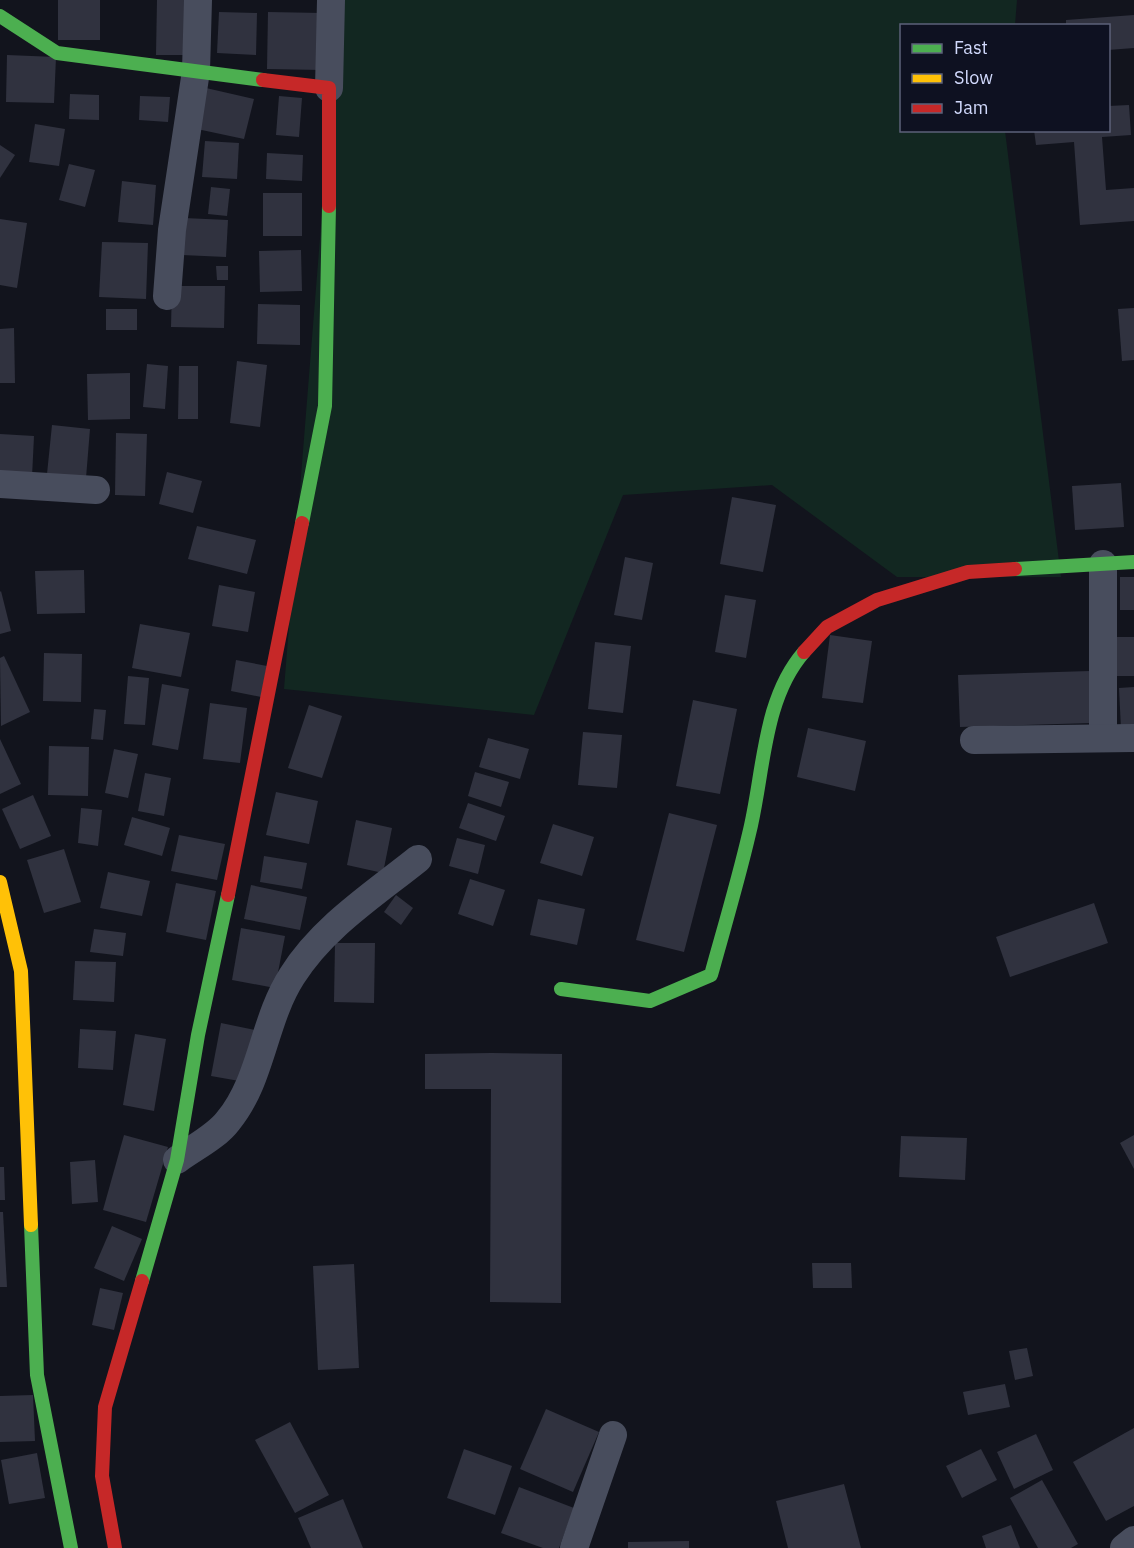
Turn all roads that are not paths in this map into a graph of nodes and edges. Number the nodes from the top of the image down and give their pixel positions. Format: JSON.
{"nodes":[{"id":1,"x":198,"y":0,"type":"edge"},
{"id":2,"x":331,"y":0,"type":"edge"},
{"id":3,"x":0,"y":16,"type":"edge"},
{"id":4,"x":196,"y":71,"type":"junction"},
{"id":5,"x":329,"y":88,"type":"junction"},
{"id":6,"x":168,"y":296,"type":"dead end"},
{"id":7,"x":0,"y":484,"type":"edge"},
{"id":8,"x":96,"y":490,"type":"dead end"},
{"id":9,"x":1134,"y":562,"type":"edge"},
{"id":10,"x":1103,"y":564,"type":"junction"},
{"id":11,"x":1103,"y":738,"type":"junction"},
{"id":12,"x":1134,"y":738,"type":"edge"},
{"id":13,"x":974,"y":740,"type":"dead end"},
{"id":14,"x":418,"y":860,"type":"dead end"},
{"id":15,"x":0,"y":882,"type":"edge"},
{"id":16,"x":561,"y":989,"type":"dead end"},
{"id":17,"x":177,"y":1160,"type":"junction"},
{"id":18,"x":613,"y":1435,"type":"dead end"},
{"id":19,"x":1134,"y":1540,"type":"edge"},
{"id":20,"x":71,"y":1548,"type":"edge"},
{"id":21,"x":115,"y":1548,"type":"edge"},
{"id":22,"x":574,"y":1548,"type":"edge"},
{"id":23,"x":1124,"y":1548,"type":"edge"}],
"edges":[{"from":1,"to":4,"type":"street"},
{"from":2,"to":5,"type":"street"},
{"from":3,"to":4,"type":"main road"},
{"from":4,"to":5,"type":"main road"},
{"from":4,"to":6,"type":"street"},
{"from":5,"to":17,"type":"main road"},
{"from":7,"to":8,"type":"street"},
{"from":9,"to":10,"type":"main road"},
{"from":10,"to":11,"type":"street"},
{"from":10,"to":16,"type":"main road"},
{"from":11,"to":12,"type":"street"},
{"from":11,"to":13,"type":"street"},
{"from":14,"to":17,"type":"street"},
{"from":15,"to":20,"type":"main road"},
{"from":17,"to":21,"type":"main road"},
{"from":18,"to":22,"type":"street"},
{"from":19,"to":23,"type":"street"}]}
